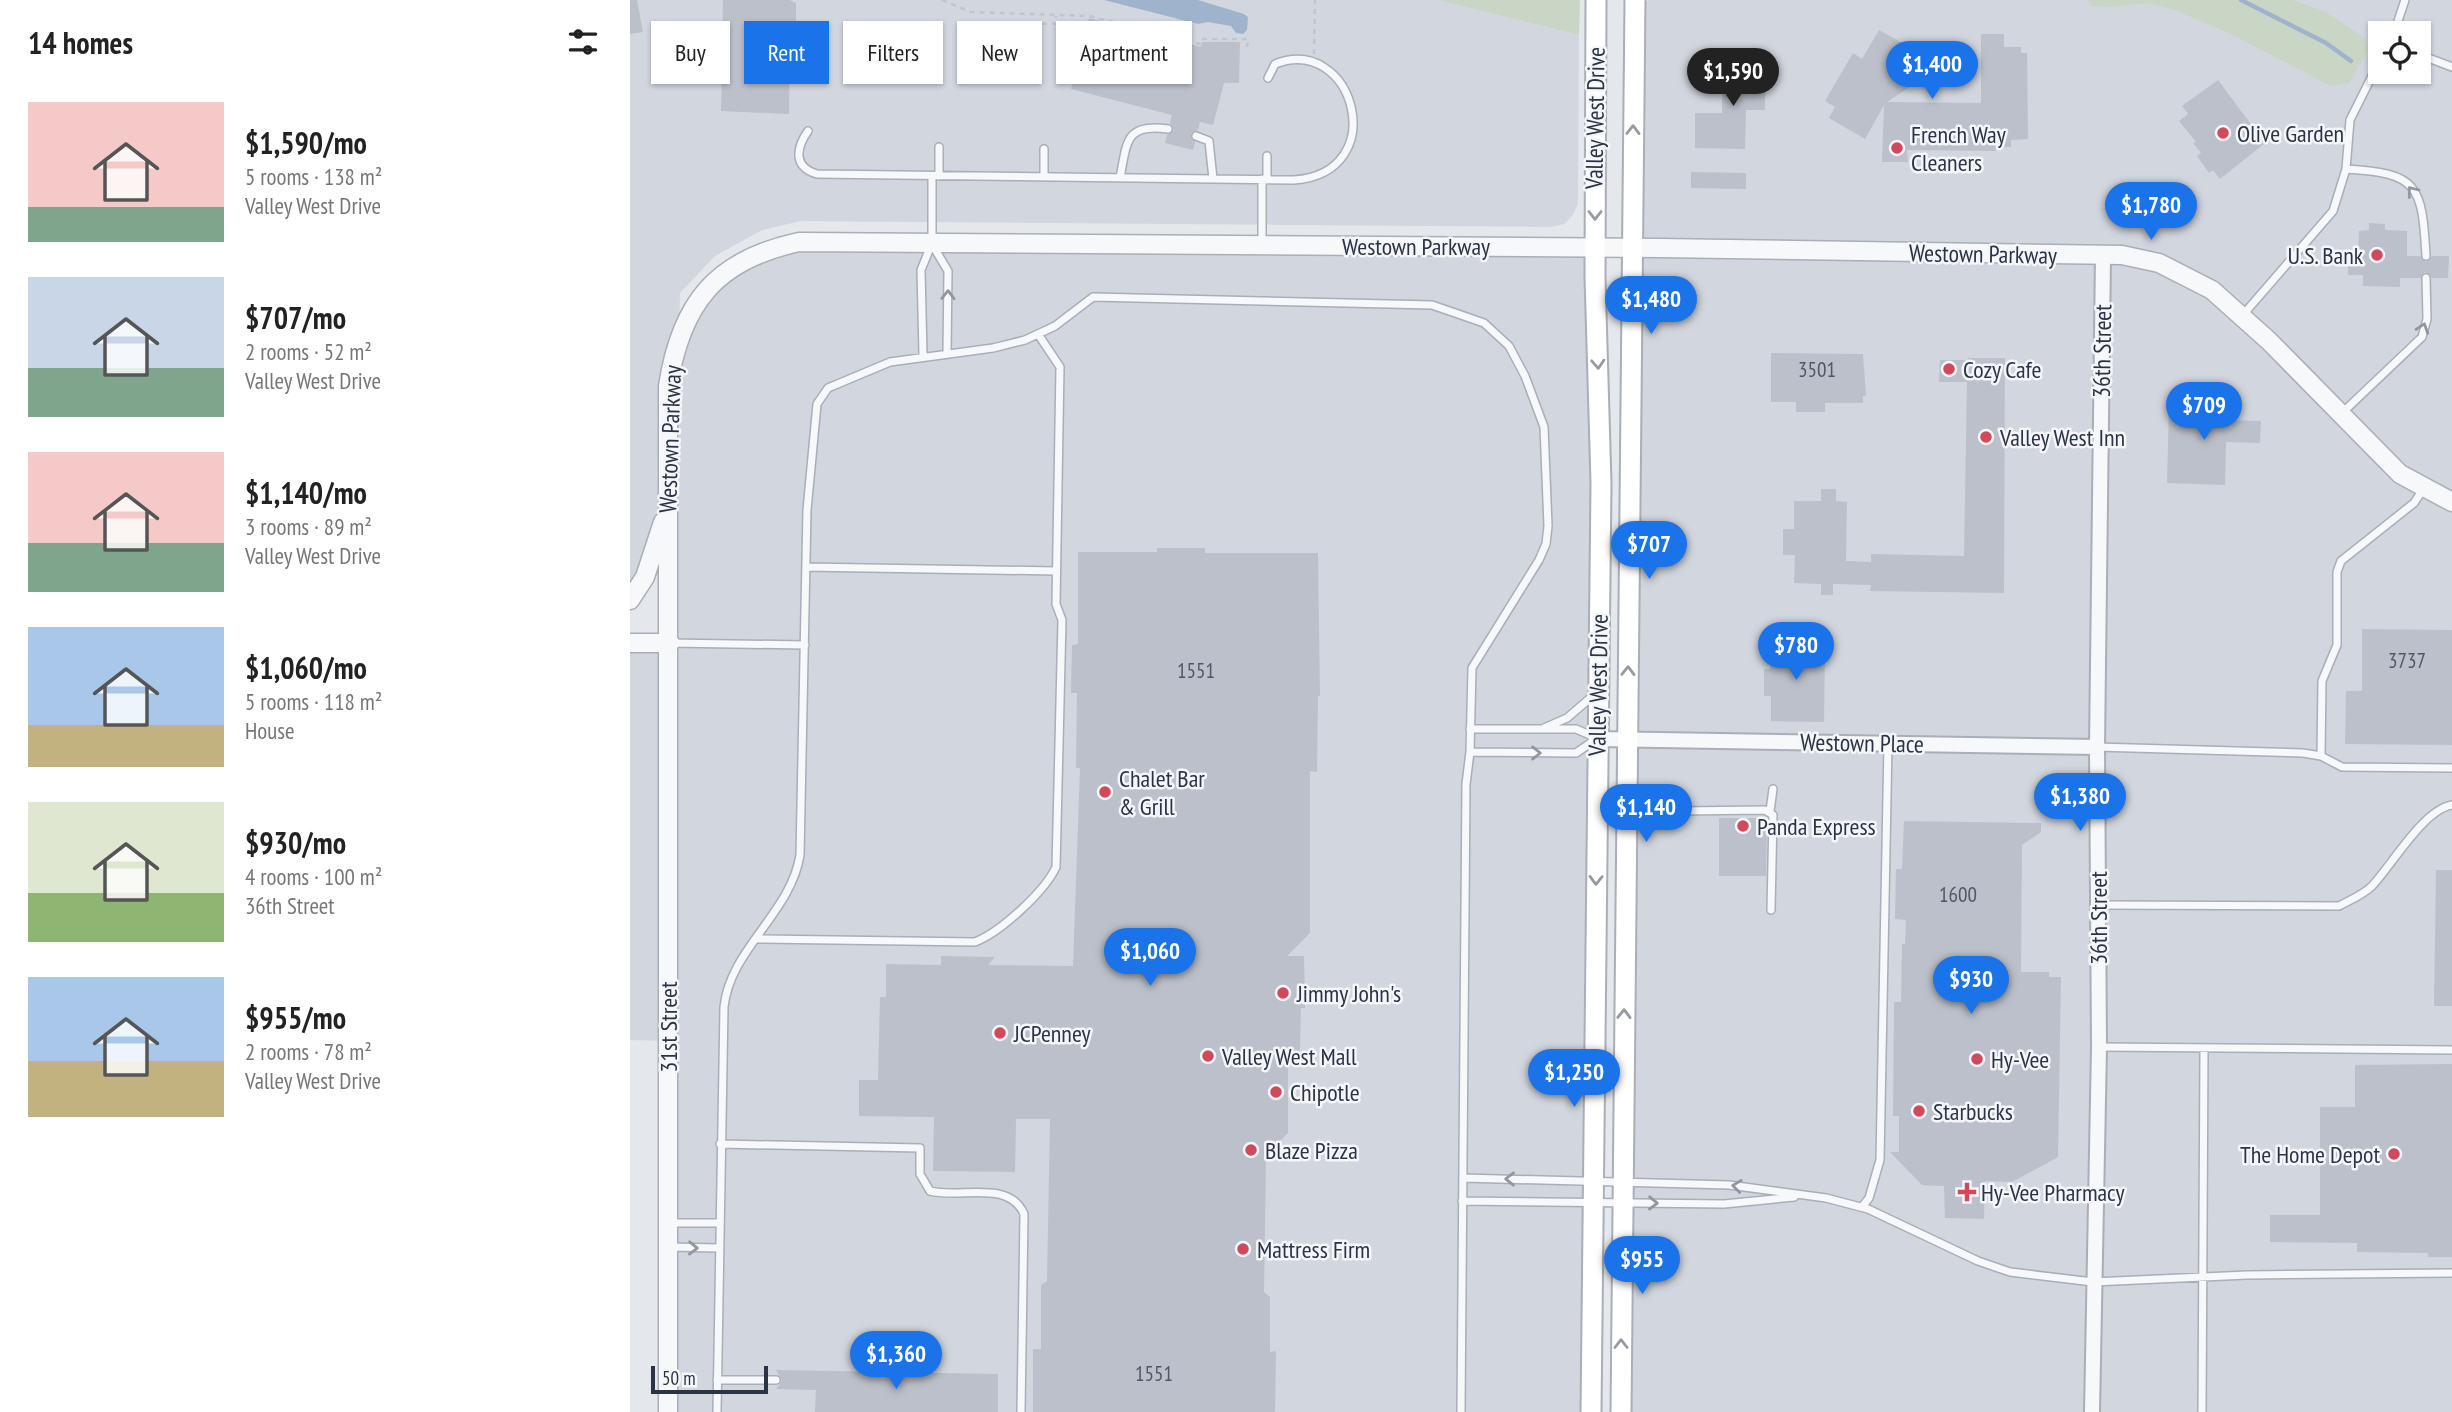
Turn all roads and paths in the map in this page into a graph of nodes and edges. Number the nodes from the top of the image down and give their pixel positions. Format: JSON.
{"nodes":[{"id":1,"x":943,"y":0,"type":"edge"},
{"id":2,"x":1315,"y":0,"type":"edge"},
{"id":3,"x":1596,"y":0,"type":"edge"},
{"id":4,"x":1634,"y":0,"type":"edge"},
{"id":5,"x":2405,"y":0,"type":"edge"},
{"id":6,"x":1056,"y":15,"type":"junction"},
{"id":7,"x":2398,"y":21,"type":"edge"},
{"id":8,"x":1042,"y":23,"type":"edge"},
{"id":9,"x":1247,"y":47,"type":"dead end"},
{"id":10,"x":2431,"y":59,"type":"edge"},
{"id":11,"x":1314,"y":64,"type":"junction"},
{"id":12,"x":2452,"y":67,"type":"edge"},
{"id":13,"x":1268,"y":78,"type":"dead end"},
{"id":14,"x":2368,"y":84,"type":"edge"},
{"id":15,"x":1168,"y":129,"type":"dead end"},
{"id":16,"x":808,"y":131,"type":"dead end"},
{"id":17,"x":1196,"y":136,"type":"dead end"},
{"id":18,"x":939,"y":147,"type":"dead end"},
{"id":19,"x":1044,"y":149,"type":"dead end"},
{"id":20,"x":1267,"y":156,"type":"dead end"},
{"id":21,"x":2346,"y":169,"type":"junction"},
{"id":22,"x":935,"y":176,"type":"junction"},
{"id":23,"x":1044,"y":177,"type":"junction"},
{"id":24,"x":1120,"y":178,"type":"junction"},
{"id":25,"x":1213,"y":179,"type":"junction"},
{"id":26,"x":1264,"y":180,"type":"junction"},
{"id":27,"x":932,"y":243,"type":"junction"},
{"id":28,"x":1262,"y":246,"type":"junction"},
{"id":29,"x":1595,"y":247,"type":"junction"},
{"id":30,"x":1632,"y":247,"type":"junction"},
{"id":31,"x":2103,"y":255,"type":"junction"},
{"id":32,"x":2426,"y":256,"type":"dead end"},
{"id":33,"x":2426,"y":278,"type":"dead end"},
{"id":34,"x":2242,"y":316,"type":"junction"},
{"id":35,"x":1038,"y":334,"type":"junction"},
{"id":36,"x":947,"y":353,"type":"junction"},
{"id":37,"x":923,"y":355,"type":"junction"},
{"id":38,"x":2341,"y":414,"type":"junction"},
{"id":39,"x":2424,"y":487,"type":"junction"},
{"id":40,"x":2452,"y":502,"type":"edge"},
{"id":41,"x":667,"y":509,"type":"junction"},
{"id":42,"x":806,"y":567,"type":"junction"},
{"id":43,"x":1056,"y":571,"type":"junction"},
{"id":44,"x":630,"y":600,"type":"edge"},
{"id":45,"x":630,"y":643,"type":"edge"},
{"id":46,"x":670,"y":643,"type":"junction"},
{"id":47,"x":805,"y":645,"type":"junction"},
{"id":48,"x":1598,"y":692,"type":"junction"},
{"id":49,"x":1471,"y":729,"type":"junction"},
{"id":50,"x":1540,"y":729,"type":"junction"},
{"id":51,"x":1597,"y":739,"type":"junction"},
{"id":52,"x":1627,"y":739,"type":"junction"},
{"id":53,"x":1888,"y":744,"type":"junction"},
{"id":54,"x":2097,"y":747,"type":"junction"},
{"id":55,"x":1470,"y":752,"type":"junction"},
{"id":56,"x":2321,"y":757,"type":"junction"},
{"id":57,"x":2452,"y":768,"type":"edge"},
{"id":58,"x":1773,"y":789,"type":"dead end"},
{"id":59,"x":2452,"y":805,"type":"edge"},
{"id":60,"x":1679,"y":811,"type":"dead end"},
{"id":61,"x":1770,"y":811,"type":"junction"},
{"id":62,"x":2098,"y":905,"type":"junction"},
{"id":63,"x":1771,"y":910,"type":"dead end"},
{"id":64,"x":758,"y":939,"type":"junction"},
{"id":65,"x":2099,"y":1047,"type":"junction"},
{"id":66,"x":2204,"y":1048,"type":"junction"},
{"id":67,"x":2452,"y":1050,"type":"edge"},
{"id":68,"x":720,"y":1144,"type":"junction"},
{"id":69,"x":1463,"y":1178,"type":"junction"},
{"id":70,"x":1593,"y":1180,"type":"junction"},
{"id":71,"x":1623,"y":1181,"type":"junction"},
{"id":72,"x":1805,"y":1195,"type":"junction"},
{"id":73,"x":1462,"y":1201,"type":"junction"},
{"id":74,"x":1593,"y":1202,"type":"junction"},
{"id":75,"x":1623,"y":1203,"type":"junction"},
{"id":76,"x":1862,"y":1207,"type":"junction"},
{"id":77,"x":668,"y":1223,"type":"junction"},
{"id":78,"x":718,"y":1223,"type":"junction"},
{"id":79,"x":668,"y":1247,"type":"junction"},
{"id":80,"x":719,"y":1248,"type":"junction"},
{"id":81,"x":2452,"y":1273,"type":"edge"},
{"id":82,"x":2203,"y":1277,"type":"junction"},
{"id":83,"x":2093,"y":1282,"type":"junction"},
{"id":84,"x":717,"y":1380,"type":"junction"},
{"id":85,"x":776,"y":1380,"type":"dead end"},
{"id":86,"x":668,"y":1412,"type":"edge"},
{"id":87,"x":717,"y":1412,"type":"edge"},
{"id":88,"x":1021,"y":1412,"type":"edge"},
{"id":89,"x":1461,"y":1412,"type":"edge"},
{"id":90,"x":1591,"y":1412,"type":"edge"},
{"id":91,"x":1621,"y":1412,"type":"edge"},
{"id":92,"x":2092,"y":1412,"type":"edge"},
{"id":93,"x":2202,"y":1412,"type":"edge"}],
"edges":[{"from":1,"to":6,"type":"path"},
{"from":2,"to":11,"type":"path"},
{"from":3,"to":29,"type":"main road","name":"Valley West Drive","one_way":true},
{"from":30,"to":4,"type":"main road","name":"Valley West Drive","one_way":true},
{"from":5,"to":7,"type":"lane"},
{"from":6,"to":8,"type":"path"},
{"from":6,"to":9,"type":"path"},
{"from":10,"to":12,"type":"lane"},
{"from":11,"to":13,"type":"lane"},
{"from":11,"to":26,"type":"lane"},
{"from":14,"to":21,"type":"lane"},
{"from":15,"to":24,"type":"lane"},
{"from":16,"to":22,"type":"lane"},
{"from":17,"to":25,"type":"lane"},
{"from":18,"to":22,"type":"lane"},
{"from":19,"to":23,"type":"lane"},
{"from":20,"to":26,"type":"lane"},
{"from":32,"to":21,"type":"lane","one_way":true},
{"from":21,"to":34,"type":"lane"},
{"from":22,"to":23,"type":"lane"},
{"from":22,"to":27,"type":"lane"},
{"from":23,"to":24,"type":"lane"},
{"from":24,"to":25,"type":"lane"},
{"from":25,"to":26,"type":"lane"},
{"from":26,"to":28,"type":"lane"},
{"from":27,"to":28,"type":"street","name":"Westown Parkway"},
{"from":36,"to":27,"type":"lane","one_way":true},
{"from":27,"to":37,"type":"lane"},
{"from":27,"to":41,"type":"street","name":"Westown Parkway"},
{"from":28,"to":29,"type":"street","name":"Westown Parkway"},
{"from":29,"to":30,"type":"street","name":"Westown Parkway"},
{"from":29,"to":48,"type":"main road","name":"Valley West Drive","one_way":true},
{"from":30,"to":31,"type":"street","name":"Westown Parkway"},
{"from":52,"to":30,"type":"main road","name":"Valley West Drive","one_way":true},
{"from":31,"to":34,"type":"street","name":"Westown Parkway"},
{"from":31,"to":54,"type":"street","name":"36th Street"},
{"from":38,"to":33,"type":"lane","one_way":true},
{"from":34,"to":38,"type":"street","name":"Westown Parkway"},
{"from":35,"to":36,"type":"lane"},
{"from":35,"to":43,"type":"lane"},
{"from":35,"to":49,"type":"lane"},
{"from":36,"to":37,"type":"lane"},
{"from":37,"to":42,"type":"lane"},
{"from":38,"to":39,"type":"street","name":"Westown Parkway"},
{"from":39,"to":40,"type":"street","name":"Westown Parkway"},
{"from":39,"to":56,"type":"lane"},
{"from":41,"to":44,"type":"street"},
{"from":41,"to":46,"type":"street","name":"Westown Parkway"},
{"from":42,"to":43,"type":"lane"},
{"from":42,"to":47,"type":"lane"},
{"from":43,"to":64,"type":"lane"},
{"from":45,"to":46,"type":"street"},
{"from":46,"to":47,"type":"lane"},
{"from":46,"to":77,"type":"street","name":"31st Street"},
{"from":47,"to":64,"type":"lane"},
{"from":48,"to":50,"type":"lane"},
{"from":48,"to":51,"type":"main road","name":"Valley West Drive"},
{"from":49,"to":50,"type":"lane"},
{"from":49,"to":55,"type":"lane"},
{"from":50,"to":51,"type":"lane"},
{"from":51,"to":52,"type":"street","name":"Westown Place"},
{"from":55,"to":51,"type":"lane","one_way":true},
{"from":51,"to":70,"type":"main road","name":"Valley West Drive","one_way":true},
{"from":52,"to":53,"type":"street","name":"Westown Place"},
{"from":71,"to":52,"type":"main road","name":"Valley West Drive","one_way":true},
{"from":53,"to":54,"type":"street","name":"Westown Place"},
{"from":53,"to":76,"type":"lane"},
{"from":54,"to":56,"type":"lane"},
{"from":54,"to":62,"type":"street","name":"36th Street"},
{"from":55,"to":69,"type":"lane"},
{"from":56,"to":57,"type":"lane"},
{"from":58,"to":61,"type":"lane"},
{"from":59,"to":62,"type":"lane"},
{"from":60,"to":61,"type":"lane"},
{"from":61,"to":63,"type":"lane"},
{"from":62,"to":65,"type":"street","name":"36th Street"},
{"from":64,"to":68,"type":"lane"},
{"from":65,"to":66,"type":"lane"},
{"from":65,"to":83,"type":"street","name":"36th Street"},
{"from":66,"to":67,"type":"lane"},
{"from":66,"to":82,"type":"lane"},
{"from":68,"to":78,"type":"lane"},
{"from":68,"to":88,"type":"lane"},
{"from":70,"to":69,"type":"lane","one_way":true},
{"from":69,"to":73,"type":"lane"},
{"from":70,"to":71,"type":"lane"},
{"from":70,"to":74,"type":"main road","name":"Valley West Drive"},
{"from":72,"to":71,"type":"lane","one_way":true},
{"from":71,"to":75,"type":"main road","name":"Valley West Drive"},
{"from":75,"to":72,"type":"lane","one_way":true},
{"from":72,"to":76,"type":"lane"},
{"from":73,"to":74,"type":"lane"},
{"from":73,"to":89,"type":"lane"},
{"from":74,"to":75,"type":"lane"},
{"from":74,"to":90,"type":"main road","name":"Valley West Drive"},
{"from":91,"to":75,"type":"main road","name":"Valley West Drive","one_way":true},
{"from":76,"to":83,"type":"lane"},
{"from":77,"to":78,"type":"lane"},
{"from":77,"to":79,"type":"street","name":"31st Street"},
{"from":78,"to":80,"type":"lane"},
{"from":79,"to":80,"type":"lane","one_way":true},
{"from":79,"to":86,"type":"street","name":"31st Street"},
{"from":80,"to":84,"type":"lane"},
{"from":81,"to":82,"type":"lane"},
{"from":82,"to":83,"type":"lane"},
{"from":82,"to":93,"type":"lane"},
{"from":83,"to":92,"type":"street","name":"36th Street"},
{"from":84,"to":85,"type":"lane"},
{"from":84,"to":87,"type":"lane"}]}
